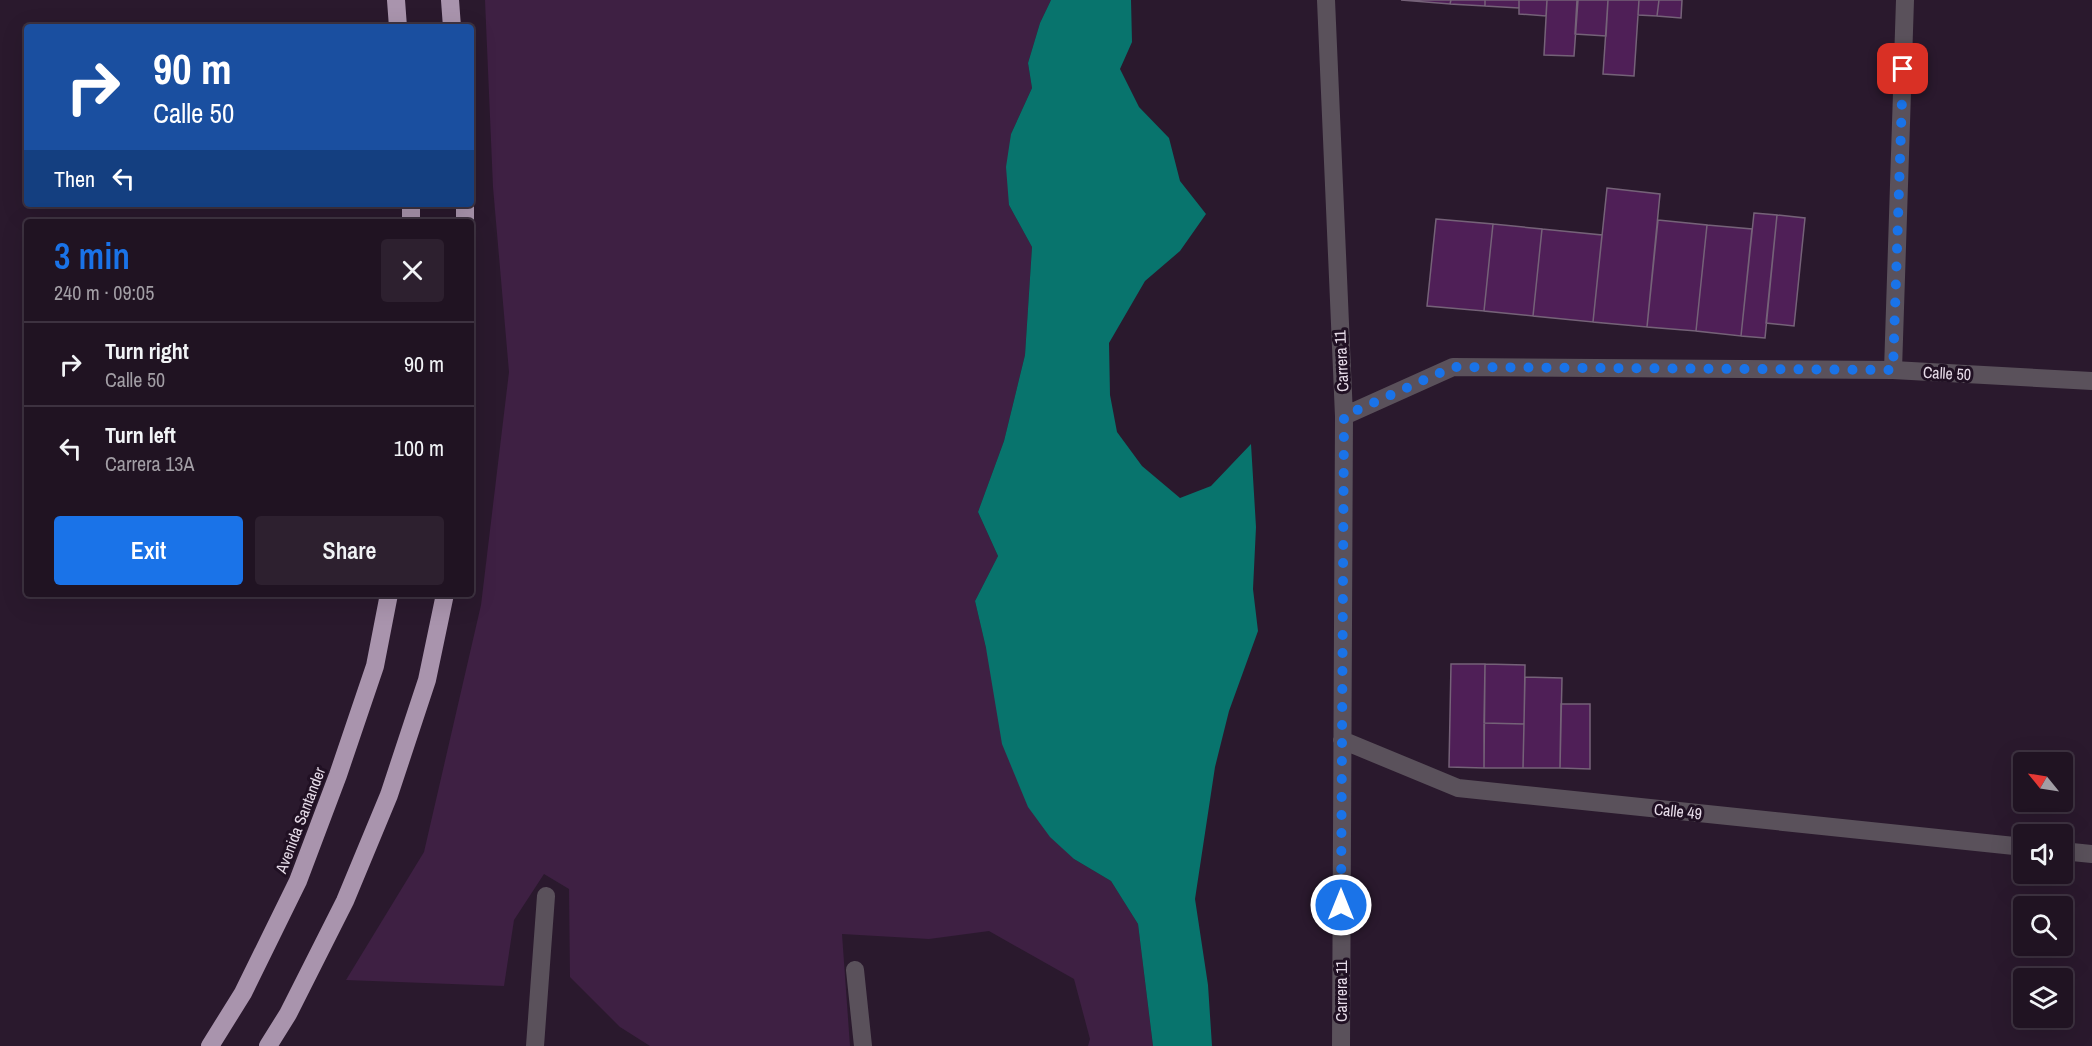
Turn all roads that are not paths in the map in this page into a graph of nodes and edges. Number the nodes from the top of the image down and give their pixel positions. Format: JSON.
{"nodes":[{"id":1,"x":396,"y":0,"type":"edge"},
{"id":2,"x":450,"y":0,"type":"edge"},
{"id":3,"x":1326,"y":0,"type":"edge"},
{"id":4,"x":1905,"y":0,"type":"edge"},
{"id":5,"x":398,"y":24,"type":"edge"},
{"id":6,"x":452,"y":24,"type":"edge"},
{"id":7,"x":1893,"y":370,"type":"junction"},
{"id":8,"x":2092,"y":381,"type":"edge"},
{"id":9,"x":1344,"y":416,"type":"junction"},
{"id":10,"x":388,"y":597,"type":"edge"},
{"id":11,"x":444,"y":597,"type":"edge"},
{"id":12,"x":1342,"y":740,"type":"junction"},
{"id":13,"x":2013,"y":846,"type":"edge"},
{"id":14,"x":2073,"y":852,"type":"edge"},
{"id":15,"x":2092,"y":854,"type":"edge"},
{"id":16,"x":546,"y":896,"type":"dead end"},
{"id":17,"x":855,"y":970,"type":"dead end"},
{"id":18,"x":210,"y":1046,"type":"edge"},
{"id":19,"x":268,"y":1046,"type":"edge"},
{"id":20,"x":535,"y":1046,"type":"edge"},
{"id":21,"x":863,"y":1046,"type":"edge"},
{"id":22,"x":1341,"y":1046,"type":"edge"}],
"edges":[{"from":1,"to":5,"type":"highway"},
{"from":2,"to":6,"type":"highway"},
{"from":3,"to":9,"type":"street","name":"Carrera 11"},
{"from":4,"to":7,"type":"street"},
{"from":7,"to":8,"type":"street","name":"Calle 50"},
{"from":7,"to":9,"type":"street","name":"Calle 50"},
{"from":9,"to":12,"type":"street","name":"Carrera 11"},
{"from":10,"to":18,"type":"highway","name":"Avenida Santander"},
{"from":11,"to":19,"type":"highway"},
{"from":12,"to":13,"type":"street","name":"Calle 49"},
{"from":12,"to":22,"type":"street","name":"Carrera 11"},
{"from":14,"to":15,"type":"street"},
{"from":16,"to":20,"type":"street"},
{"from":17,"to":21,"type":"street"}]}
